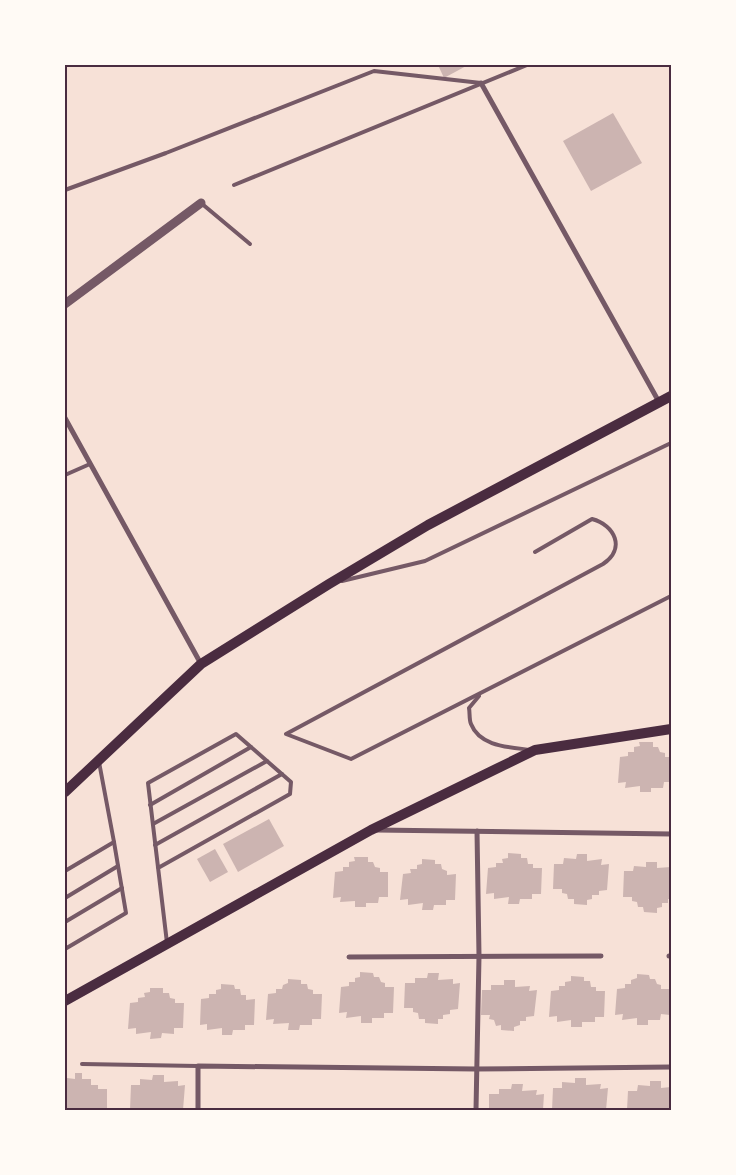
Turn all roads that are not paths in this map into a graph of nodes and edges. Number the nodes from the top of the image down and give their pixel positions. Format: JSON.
{"nodes":[{"id":1,"x":527,"y":65,"type":"edge"},
{"id":2,"x":481,"y":83,"type":"junction"},
{"id":3,"x":234,"y":185,"type":"dead end"},
{"id":4,"x":65,"y":190,"type":"edge"},
{"id":5,"x":201,"y":203,"type":"joint"},
{"id":6,"x":250,"y":244,"type":"dead end"},
{"id":7,"x":65,"y":304,"type":"edge"},
{"id":8,"x":671,"y":396,"type":"edge"},
{"id":9,"x":659,"y":402,"type":"junction"},
{"id":10,"x":65,"y":418,"type":"edge"},
{"id":11,"x":671,"y":443,"type":"edge"},
{"id":12,"x":90,"y":464,"type":"junction"},
{"id":13,"x":65,"y":475,"type":"edge"},
{"id":14,"x":536,"y":552,"type":"dead end"},
{"id":15,"x":329,"y":584,"type":"junction"},
{"id":16,"x":671,"y":596,"type":"edge"},
{"id":17,"x":201,"y":664,"type":"junction"},
{"id":18,"x":481,"y":694,"type":"junction"},
{"id":19,"x":671,"y":729,"type":"edge"},
{"id":20,"x":251,"y":747,"type":"junction"},
{"id":21,"x":536,"y":750,"type":"junction"},
{"id":22,"x":98,"y":759,"type":"junction"},
{"id":23,"x":267,"y":761,"type":"junction"},
{"id":24,"x":282,"y":774,"type":"junction"},
{"id":25,"x":65,"y":792,"type":"edge"},
{"id":26,"x":150,"y":804,"type":"junction"},
{"id":27,"x":153,"y":824,"type":"junction"},
{"id":28,"x":371,"y":830,"type":"junction"},
{"id":29,"x":477,"y":831,"type":"junction"},
{"id":30,"x":671,"y":834,"type":"edge"},
{"id":31,"x":114,"y":842,"type":"junction"},
{"id":32,"x":155,"y":846,"type":"junction"},
{"id":33,"x":118,"y":866,"type":"junction"},
{"id":34,"x":158,"y":868,"type":"junction"},
{"id":35,"x":65,"y":872,"type":"edge"},
{"id":36,"x":122,"y":888,"type":"junction"},
{"id":37,"x":65,"y":898,"type":"edge"},
{"id":38,"x":65,"y":922,"type":"edge"},
{"id":39,"x":167,"y":946,"type":"junction"},
{"id":40,"x":65,"y":948,"type":"edge"},
{"id":41,"x":479,"y":956,"type":"junction"},
{"id":42,"x":601,"y":956,"type":"dead end"},
{"id":43,"x":349,"y":957,"type":"dead end"},
{"id":44,"x":65,"y":1001,"type":"edge"},
{"id":45,"x":82,"y":1064,"type":"dead end"},
{"id":46,"x":198,"y":1066,"type":"junction"},
{"id":47,"x":671,"y":1067,"type":"edge"},
{"id":48,"x":476,"y":1069,"type":"junction"},
{"id":49,"x":198,"y":1110,"type":"edge"},
{"id":50,"x":476,"y":1110,"type":"edge"}],
"edges":[{"from":1,"to":2,"type":"lane"},
{"from":2,"to":3,"type":"lane"},
{"from":2,"to":4,"type":"lane"},
{"from":2,"to":9,"type":"street"},
{"from":5,"to":6,"type":"lane"},
{"from":5,"to":7,"type":"street"},
{"from":8,"to":9,"type":"main road"},
{"from":9,"to":15,"type":"main road"},
{"from":10,"to":12,"type":"street"},
{"from":11,"to":15,"type":"lane"},
{"from":12,"to":13,"type":"lane"},
{"from":12,"to":17,"type":"street"},
{"from":14,"to":18,"type":"lane"},
{"from":15,"to":17,"type":"main road"},
{"from":16,"to":18,"type":"lane"},
{"from":17,"to":22,"type":"main road"},
{"from":18,"to":21,"type":"lane"},
{"from":19,"to":21,"type":"main road"},
{"from":20,"to":23,"type":"lane"},
{"from":20,"to":26,"type":"lane"},
{"from":20,"to":26,"type":"lane"},
{"from":21,"to":28,"type":"main road"},
{"from":22,"to":25,"type":"main road"},
{"from":22,"to":31,"type":"lane"},
{"from":23,"to":24,"type":"lane"},
{"from":23,"to":27,"type":"lane"},
{"from":24,"to":32,"type":"lane"},
{"from":24,"to":34,"type":"lane"},
{"from":26,"to":27,"type":"lane"},
{"from":27,"to":32,"type":"lane"},
{"from":28,"to":29,"type":"street"},
{"from":28,"to":39,"type":"main road"},
{"from":29,"to":30,"type":"street"},
{"from":29,"to":41,"type":"street"},
{"from":31,"to":33,"type":"lane"},
{"from":31,"to":35,"type":"lane"},
{"from":32,"to":34,"type":"lane"},
{"from":33,"to":36,"type":"lane"},
{"from":33,"to":37,"type":"lane"},
{"from":34,"to":39,"type":"lane"},
{"from":36,"to":38,"type":"lane"},
{"from":36,"to":40,"type":"lane"},
{"from":39,"to":44,"type":"main road"},
{"from":41,"to":42,"type":"street"},
{"from":41,"to":43,"type":"street"},
{"from":41,"to":48,"type":"street"},
{"from":45,"to":46,"type":"lane"},
{"from":46,"to":48,"type":"street"},
{"from":46,"to":49,"type":"street"},
{"from":47,"to":48,"type":"street"},
{"from":48,"to":50,"type":"street"}]}
